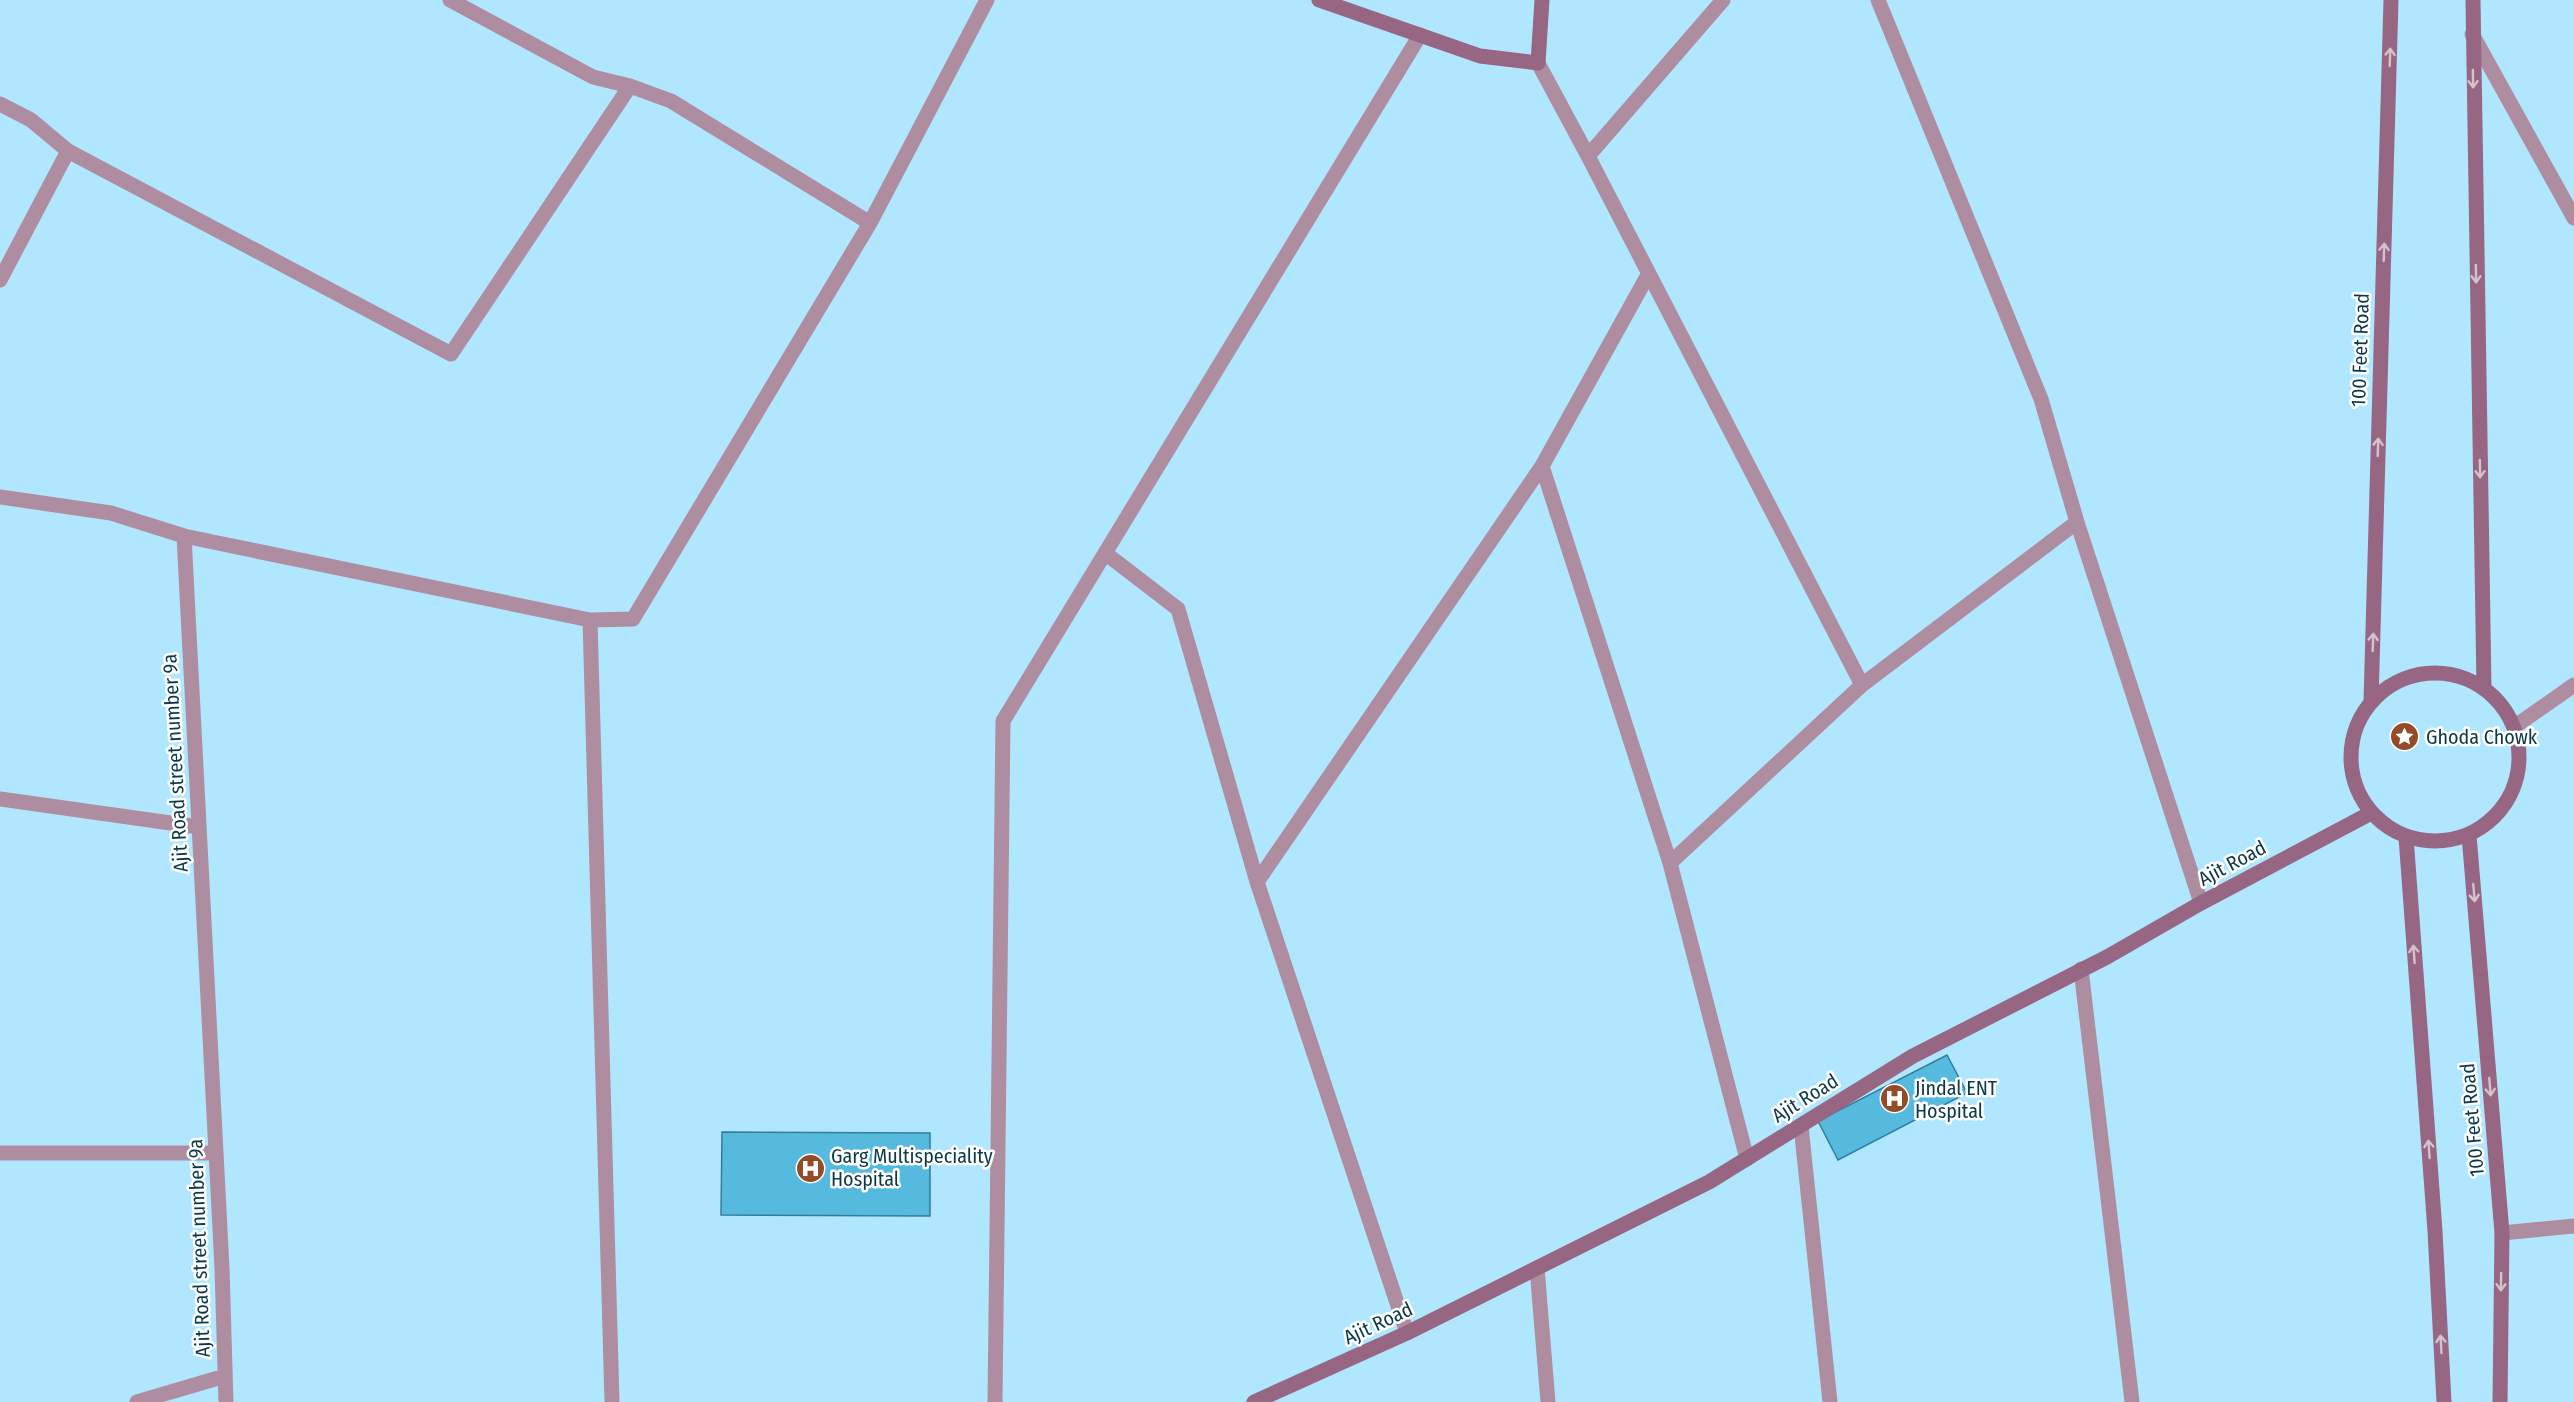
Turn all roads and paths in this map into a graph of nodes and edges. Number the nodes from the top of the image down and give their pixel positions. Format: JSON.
{"nodes":[{"id":1,"x":450,"y":0,"type":"edge"},
{"id":2,"x":987,"y":0,"type":"edge"},
{"id":3,"x":1319,"y":0,"type":"edge"},
{"id":4,"x":1542,"y":0,"type":"edge"},
{"id":5,"x":1723,"y":0,"type":"edge"},
{"id":6,"x":1878,"y":0,"type":"edge"},
{"id":7,"x":2391,"y":0,"type":"edge"},
{"id":8,"x":2473,"y":0,"type":"edge"},
{"id":9,"x":2472,"y":33,"type":"junction"},
{"id":10,"x":1420,"y":35,"type":"junction"},
{"id":11,"x":1538,"y":63,"type":"junction"},
{"id":12,"x":630,"y":86,"type":"junction"},
{"id":13,"x":0,"y":104,"type":"edge"},
{"id":14,"x":68,"y":151,"type":"junction"},
{"id":15,"x":1588,"y":156,"type":"junction"},
{"id":16,"x":2574,"y":218,"type":"edge"},
{"id":17,"x":870,"y":223,"type":"junction"},
{"id":18,"x":1648,"y":275,"type":"junction"},
{"id":19,"x":0,"y":280,"type":"edge"},
{"id":20,"x":1542,"y":466,"type":"junction"},
{"id":21,"x":0,"y":497,"type":"edge"},
{"id":22,"x":2077,"y":522,"type":"junction"},
{"id":23,"x":184,"y":536,"type":"junction"},
{"id":24,"x":1105,"y":553,"type":"junction"},
{"id":25,"x":590,"y":621,"type":"junction"},
{"id":26,"x":2574,"y":685,"type":"edge"},
{"id":27,"x":1862,"y":686,"type":"junction"},
{"id":28,"x":2484,"y":688,"type":"junction"},
{"id":29,"x":2371,"y":701,"type":"junction"},
{"id":30,"x":2514,"y":727,"type":"junction"},
{"id":31,"x":0,"y":799,"type":"edge"},
{"id":32,"x":2371,"y":813,"type":"junction"},
{"id":33,"x":199,"y":827,"type":"junction"},
{"id":34,"x":2469,"y":835,"type":"junction"},
{"id":35,"x":2406,"y":837,"type":"junction"},
{"id":36,"x":1670,"y":862,"type":"junction"},
{"id":37,"x":1257,"y":882,"type":"junction"},
{"id":38,"x":2201,"y":903,"type":"junction"},
{"id":39,"x":2081,"y":969,"type":"junction"},
{"id":40,"x":1801,"y":1126,"type":"junction"},
{"id":41,"x":0,"y":1153,"type":"edge"},
{"id":42,"x":216,"y":1153,"type":"junction"},
{"id":43,"x":1747,"y":1159,"type":"junction"},
{"id":44,"x":2574,"y":1226,"type":"edge"},
{"id":45,"x":2502,"y":1233,"type":"junction"},
{"id":46,"x":1537,"y":1268,"type":"junction"},
{"id":47,"x":1407,"y":1333,"type":"junction"},
{"id":48,"x":225,"y":1376,"type":"junction"},
{"id":49,"x":137,"y":1402,"type":"edge"},
{"id":50,"x":226,"y":1402,"type":"edge"},
{"id":51,"x":612,"y":1402,"type":"edge"},
{"id":52,"x":994,"y":1402,"type":"edge"},
{"id":53,"x":1254,"y":1402,"type":"edge"},
{"id":54,"x":1548,"y":1402,"type":"edge"},
{"id":55,"x":1830,"y":1402,"type":"edge"},
{"id":56,"x":2132,"y":1402,"type":"edge"},
{"id":57,"x":2444,"y":1402,"type":"edge"},
{"id":58,"x":2500,"y":1402,"type":"edge"}],
"edges":[{"from":1,"to":12,"type":"street"},
{"from":2,"to":17,"type":"street"},
{"from":3,"to":10,"type":"main road"},
{"from":4,"to":11,"type":"main road"},
{"from":5,"to":15,"type":"street"},
{"from":6,"to":22,"type":"street"},
{"from":29,"to":7,"type":"main road","name":"100 Feet Road","one_way":true},
{"from":8,"to":9,"type":"main road"},
{"from":9,"to":16,"type":"street"},
{"from":9,"to":28,"type":"main road","one_way":true},
{"from":10,"to":11,"type":"main road"},
{"from":10,"to":24,"type":"street"},
{"from":11,"to":15,"type":"street"},
{"from":12,"to":14,"type":"street"},
{"from":12,"to":17,"type":"street"},
{"from":13,"to":14,"type":"street"},
{"from":14,"to":19,"type":"street"},
{"from":15,"to":18,"type":"street"},
{"from":17,"to":25,"type":"street"},
{"from":18,"to":20,"type":"street"},
{"from":18,"to":27,"type":"street"},
{"from":20,"to":36,"type":"street"},
{"from":20,"to":37,"type":"street"},
{"from":21,"to":23,"type":"street"},
{"from":22,"to":27,"type":"street"},
{"from":22,"to":38,"type":"street"},
{"from":23,"to":25,"type":"street"},
{"from":23,"to":33,"type":"street","name":"Ajit Road street number 9a"},
{"from":24,"to":37,"type":"street"},
{"from":24,"to":52,"type":"street"},
{"from":25,"to":51,"type":"street"},
{"from":26,"to":30,"type":"street"},
{"from":27,"to":36,"type":"street"},
{"from":28,"to":29,"type":"main road"},
{"from":28,"to":30,"type":"main road"},
{"from":29,"to":32,"type":"main road"},
{"from":30,"to":34,"type":"main road"},
{"from":31,"to":33,"type":"street"},
{"from":32,"to":35,"type":"main road"},
{"from":32,"to":38,"type":"main road","name":"Ajit Road"},
{"from":33,"to":42,"type":"street","name":"Ajit Road street number 9a"},
{"from":34,"to":35,"type":"main road"},
{"from":34,"to":45,"type":"main road","name":"100 Feet Road","one_way":true},
{"from":57,"to":35,"type":"main road","one_way":true},
{"from":36,"to":43,"type":"street"},
{"from":37,"to":47,"type":"street"},
{"from":38,"to":39,"type":"main road","name":"Ajit Road"},
{"from":39,"to":40,"type":"main road","name":"Ajit Road"},
{"from":39,"to":56,"type":"street"},
{"from":40,"to":43,"type":"main road","name":"Ajit Road"},
{"from":40,"to":55,"type":"street"},
{"from":41,"to":42,"type":"street"},
{"from":42,"to":48,"type":"street","name":"Ajit Road street number 9a"},
{"from":43,"to":46,"type":"main road","name":"Ajit Road"},
{"from":44,"to":45,"type":"street"},
{"from":45,"to":58,"type":"main road","name":"100 Feet Road","one_way":true},
{"from":46,"to":47,"type":"main road","name":"Ajit Road"},
{"from":46,"to":54,"type":"street"},
{"from":47,"to":53,"type":"main road","name":"Ajit Road"},
{"from":48,"to":49,"type":"street"},
{"from":48,"to":50,"type":"street","name":"Ajit Road street number 9a"}]}
